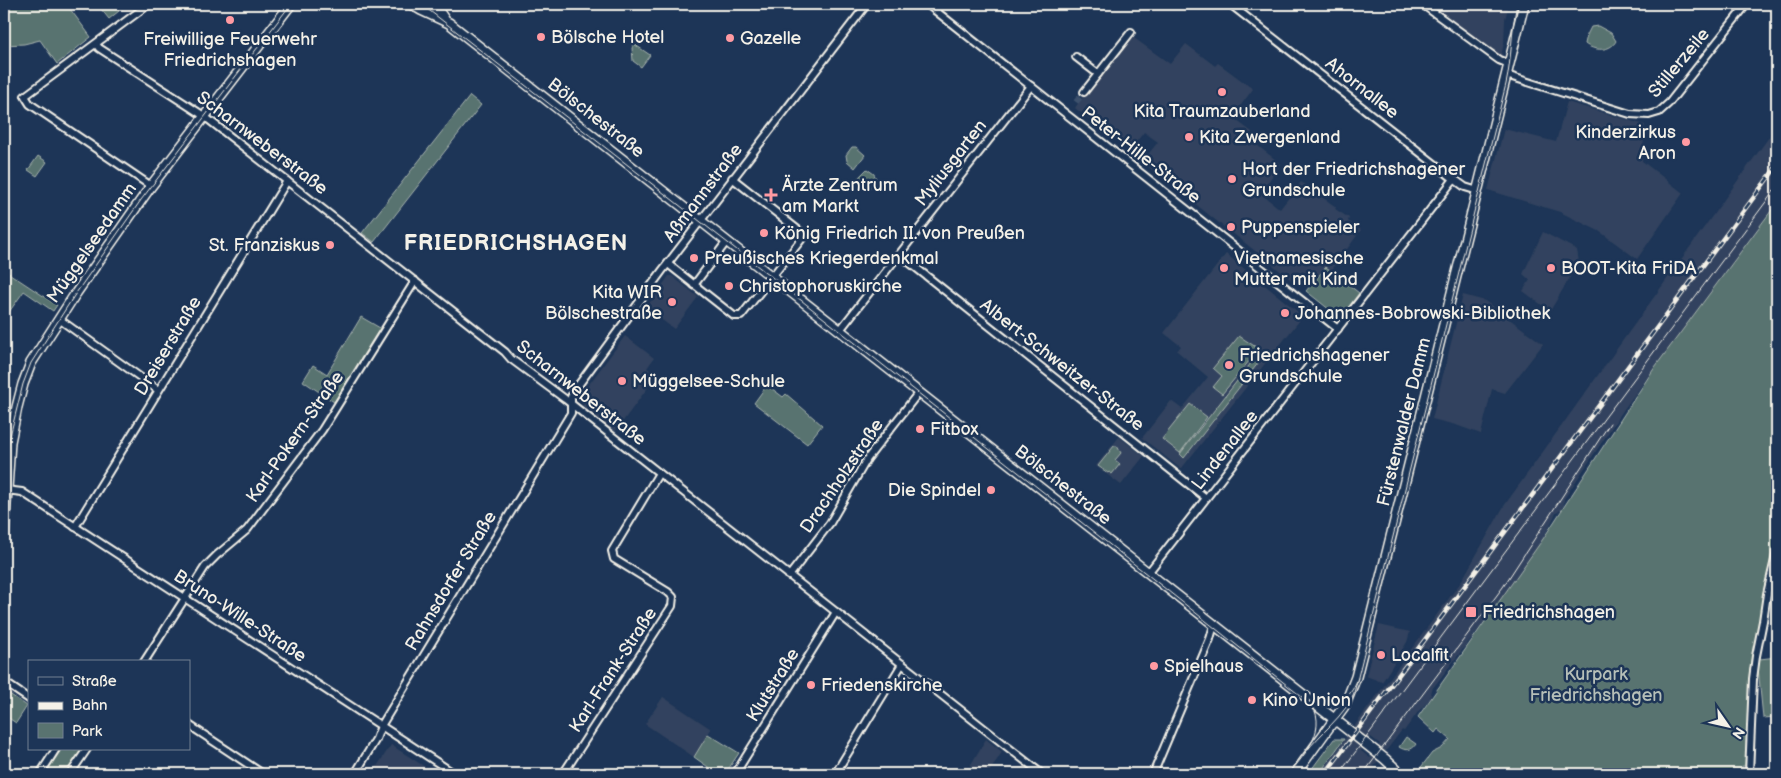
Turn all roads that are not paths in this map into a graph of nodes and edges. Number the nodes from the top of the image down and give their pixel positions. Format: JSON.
{"nodes":[{"id":1,"x":149,"y":4,"type":"edge"},
{"id":2,"x":291,"y":4,"type":"edge"},
{"id":3,"x":411,"y":4,"type":"edge"},
{"id":4,"x":434,"y":4,"type":"edge"},
{"id":5,"x":867,"y":4,"type":"edge"},
{"id":6,"x":927,"y":4,"type":"edge"},
{"id":7,"x":1230,"y":4,"type":"edge"},
{"id":8,"x":1422,"y":4,"type":"edge"},
{"id":9,"x":1524,"y":4,"type":"edge"},
{"id":10,"x":1747,"y":4,"type":"edge"},
{"id":11,"x":446,"y":21,"type":"junction"},
{"id":12,"x":1131,"y":32,"type":"dead end"},
{"id":13,"x":96,"y":44,"type":"junction"},
{"id":14,"x":1076,"y":58,"type":"dead end"},
{"id":15,"x":1509,"y":64,"type":"junction"},
{"id":16,"x":1098,"y":74,"type":"junction"},
{"id":17,"x":1506,"y":75,"type":"junction"},
{"id":18,"x":1031,"y":86,"type":"junction"},
{"id":19,"x":1084,"y":92,"type":"tunnel mouth"},
{"id":20,"x":204,"y":116,"type":"junction"},
{"id":21,"x":732,"y":178,"type":"junction"},
{"id":22,"x":1454,"y":179,"type":"junction"},
{"id":23,"x":287,"y":181,"type":"junction"},
{"id":24,"x":151,"y":186,"type":"junction"},
{"id":25,"x":1478,"y":191,"type":"junction"},
{"id":26,"x":700,"y":220,"type":"junction"},
{"id":27,"x":727,"y":241,"type":"junction"},
{"id":28,"x":900,"y":255,"type":"junction"},
{"id":29,"x":668,"y":264,"type":"junction"},
{"id":30,"x":772,"y":276,"type":"junction"},
{"id":31,"x":415,"y":281,"type":"junction"},
{"id":32,"x":694,"y":285,"type":"junction"},
{"id":33,"x":59,"y":319,"type":"junction"},
{"id":34,"x":1338,"y":329,"type":"junction"},
{"id":35,"x":840,"y":330,"type":"junction"},
{"id":36,"x":158,"y":390,"type":"junction"},
{"id":37,"x":919,"y":392,"type":"junction"},
{"id":38,"x":570,"y":404,"type":"junction"},
{"id":39,"x":659,"y":473,"type":"junction"},
{"id":40,"x":6,"y":490,"type":"junction"},
{"id":41,"x":1206,"y":498,"type":"junction"},
{"id":42,"x":75,"y":527,"type":"junction"},
{"id":43,"x":4,"y":536,"type":"edge"},
{"id":44,"x":1777,"y":551,"type":"edge"},
{"id":45,"x":1148,"y":573,"type":"junction"},
{"id":46,"x":789,"y":576,"type":"junction"},
{"id":47,"x":185,"y":598,"type":"junction"},
{"id":48,"x":836,"y":612,"type":"junction"},
{"id":49,"x":1214,"y":625,"type":"junction"},
{"id":50,"x":145,"y":660,"type":"edge"},
{"id":51,"x":902,"y":664,"type":"junction"},
{"id":52,"x":4,"y":682,"type":"edge"},
{"id":53,"x":28,"y":698,"type":"edge"},
{"id":54,"x":1334,"y":720,"type":"junction"},
{"id":55,"x":190,"y":726,"type":"edge"},
{"id":56,"x":381,"y":726,"type":"junction"},
{"id":57,"x":55,"y":750,"type":"edge"},
{"id":58,"x":85,"y":750,"type":"edge"},
{"id":59,"x":1390,"y":771,"type":"edge"},
{"id":60,"x":1039,"y":773,"type":"edge"},
{"id":61,"x":40,"y":774,"type":"edge"},
{"id":62,"x":70,"y":774,"type":"edge"},
{"id":63,"x":264,"y":774,"type":"edge"},
{"id":64,"x":355,"y":774,"type":"edge"},
{"id":65,"x":455,"y":774,"type":"edge"},
{"id":66,"x":563,"y":774,"type":"edge"},
{"id":67,"x":735,"y":774,"type":"edge"},
{"id":68,"x":835,"y":774,"type":"edge"},
{"id":69,"x":1153,"y":774,"type":"edge"},
{"id":70,"x":1295,"y":774,"type":"edge"},
{"id":71,"x":1401,"y":774,"type":"edge"},
{"id":72,"x":1749,"y":774,"type":"edge"}],
"edges":[{"from":1,"to":13,"type":"street"},
{"from":2,"to":20,"type":"main road","name":"Müggelseedamm"},
{"from":3,"to":11,"type":"main road","name":"Bölschestraße"},
{"from":4,"to":11,"type":"main road","name":"Bölschestraße"},
{"from":5,"to":21,"type":"street","name":"Aßmannstraße"},
{"from":6,"to":18,"type":"street","name":"Peter-Hille-Straße"},
{"from":7,"to":22,"type":"street","name":"Ahornallee"},
{"from":8,"to":15,"type":"street"},
{"from":9,"to":15,"type":"main road","name":"Fürstenwalder Damm"},
{"from":10,"to":17,"type":"street","name":"Stillerzeile"},
{"from":11,"to":26,"type":"main road","name":"Bölschestraße"},
{"from":12,"to":16,"type":"street"},
{"from":13,"to":20,"type":"street","name":"Scharnweberstraße"},
{"from":13,"to":24,"type":"street"},
{"from":14,"to":16,"type":"street"},
{"from":15,"to":17,"type":"main road","name":"Fürstenwalder Damm"},
{"from":16,"to":19,"type":"street"},
{"from":17,"to":25,"type":"main road","name":"Fürstenwalder Damm"},
{"from":18,"to":28,"type":"street","name":"Myliusgarten"},
{"from":18,"to":34,"type":"street","name":"Peter-Hille-Straße"},
{"from":20,"to":23,"type":"street","name":"Scharnweberstraße"},
{"from":20,"to":24,"type":"main road","name":"Müggelseedamm"},
{"from":21,"to":26,"type":"street","name":"Aßmannstraße"},
{"from":21,"to":30,"type":"street"},
{"from":22,"to":25,"type":"street","name":"Ahornallee"},
{"from":22,"to":34,"type":"street","name":"Lindenallee"},
{"from":23,"to":31,"type":"street","name":"Scharnweberstraße"},
{"from":23,"to":36,"type":"street","name":"Dreiserstraße"},
{"from":24,"to":33,"type":"main road","name":"Müggelseedamm"},
{"from":25,"to":54,"type":"main road","name":"Fürstenwalder Damm"},
{"from":26,"to":27,"type":"main road","name":"Bölschestraße"},
{"from":26,"to":29,"type":"street","name":"Aßmannstraße"},
{"from":27,"to":30,"type":"main road","name":"Bölschestraße"},
{"from":27,"to":32,"type":"street"},
{"from":28,"to":35,"type":"street","name":"Myliusgarten"},
{"from":28,"to":41,"type":"street","name":"Albert-Schweitzer-Straße"},
{"from":29,"to":32,"type":"street"},
{"from":29,"to":38,"type":"street","name":"Aßmannstraße"},
{"from":30,"to":32,"type":"street"},
{"from":30,"to":35,"type":"main road","name":"Bölschestraße"},
{"from":31,"to":38,"type":"street","name":"Scharnweberstraße"},
{"from":31,"to":47,"type":"street","name":"Karl-Pokern-Straße"},
{"from":33,"to":36,"type":"street"},
{"from":33,"to":40,"type":"main road","name":"Müggelseedamm"},
{"from":34,"to":41,"type":"street","name":"Lindenallee"},
{"from":35,"to":37,"type":"main road","name":"Bölschestraße"},
{"from":36,"to":42,"type":"street","name":"Dreiserstraße"},
{"from":37,"to":45,"type":"main road","name":"Bölschestraße"},
{"from":37,"to":46,"type":"street","name":"Drachholzstraße"},
{"from":38,"to":39,"type":"street","name":"Scharnweberstraße"},
{"from":38,"to":56,"type":"street","name":"Rahnsdorfer Straße"},
{"from":39,"to":46,"type":"street","name":"Scharnweberstraße"},
{"from":39,"to":66,"type":"street","name":"Karl-Frank-Straße"},
{"from":40,"to":42,"type":"street","name":"Bruno-Wille-Straße"},
{"from":40,"to":43,"type":"main road","name":"Müggelseedamm"},
{"from":41,"to":45,"type":"street","name":"Lindenallee"},
{"from":42,"to":47,"type":"street","name":"Bruno-Wille-Straße"},
{"from":44,"to":72,"type":"street"},
{"from":45,"to":49,"type":"main road","name":"Bölschestraße"},
{"from":46,"to":48,"type":"street","name":"Scharnweberstraße"},
{"from":47,"to":50,"type":"street","name":"Karl-Pokern-Straße"},
{"from":47,"to":56,"type":"street","name":"Bruno-Wille-Straße"},
{"from":48,"to":51,"type":"street","name":"Scharnweberstraße"},
{"from":48,"to":67,"type":"street","name":"Klutstraße"},
{"from":49,"to":54,"type":"main road","name":"Bölschestraße"},
{"from":49,"to":69,"type":"street"},
{"from":51,"to":60,"type":"street","name":"Scharnweberstraße"},
{"from":51,"to":68,"type":"street"},
{"from":52,"to":53,"type":"street"},
{"from":54,"to":59,"type":"main road","name":"Bölschestraße"},
{"from":54,"to":70,"type":"main road","name":"Fürstenwalder Damm"},
{"from":55,"to":63,"type":"street"},
{"from":56,"to":64,"type":"street","name":"Rahnsdorfer Straße"},
{"from":56,"to":65,"type":"street","name":"Bruno-Wille-Straße"},
{"from":57,"to":61,"type":"street"},
{"from":58,"to":62,"type":"street"},
{"from":59,"to":71,"type":"main road","name":"Bölschestraße"}]}
